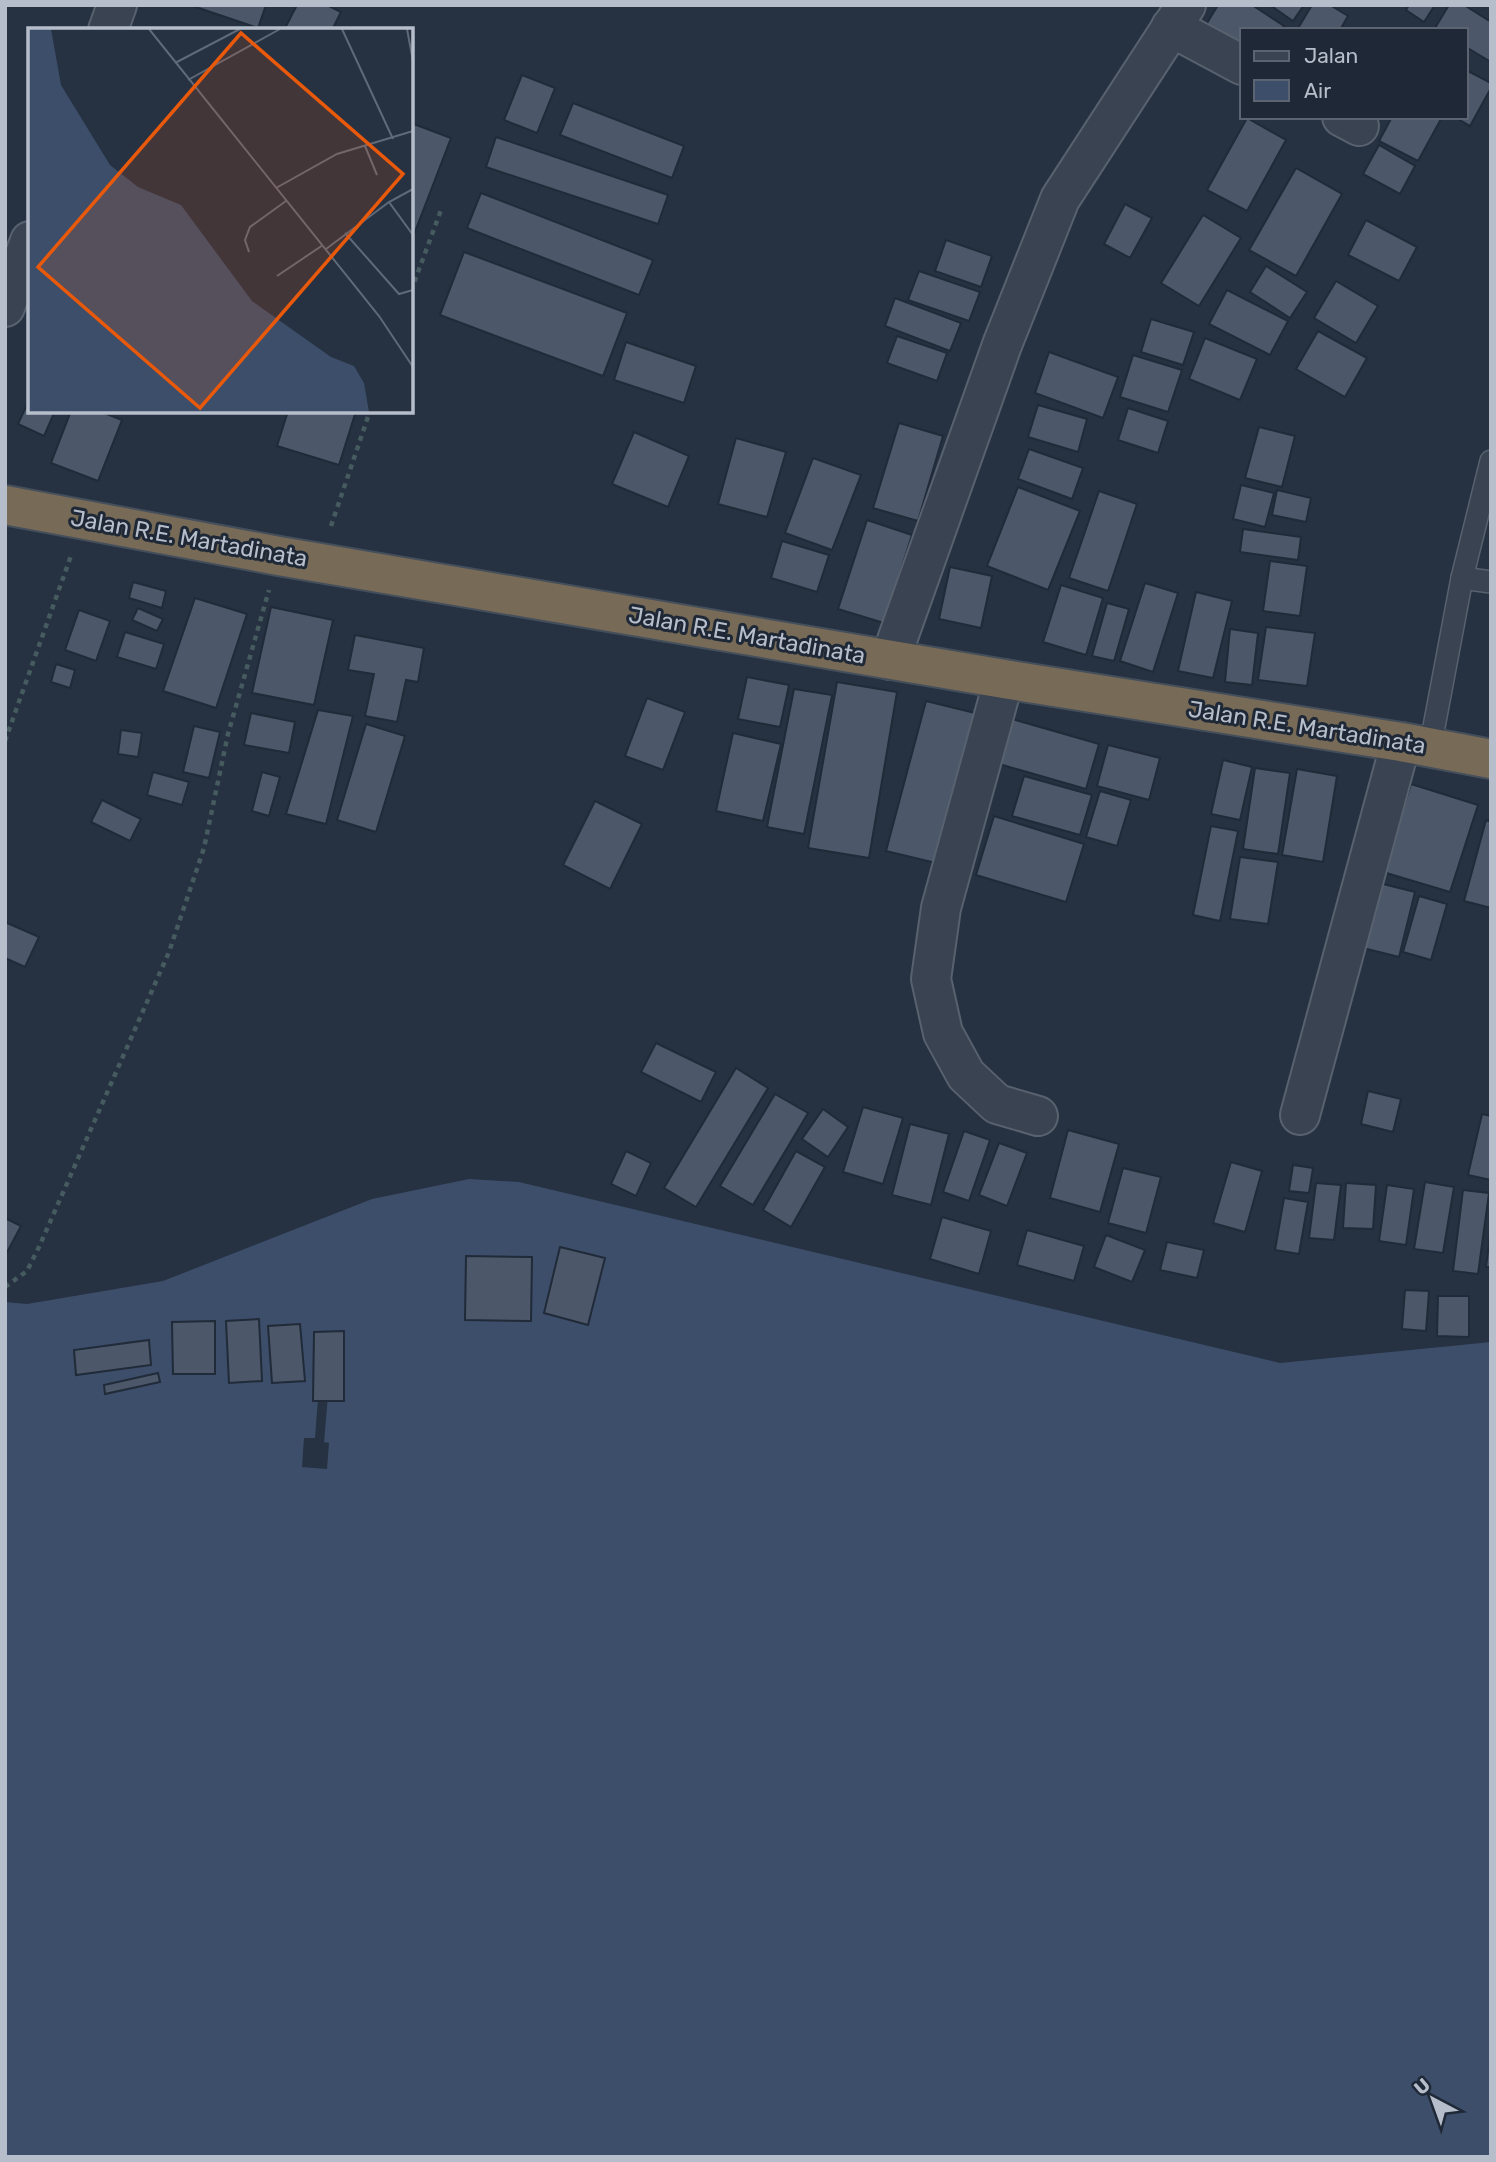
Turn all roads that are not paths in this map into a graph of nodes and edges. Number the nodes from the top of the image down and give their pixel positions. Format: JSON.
{"nodes":[{"id":1,"x":117,"y":5,"type":"edge"},
{"id":2,"x":1178,"y":16,"type":"edge"},
{"id":3,"x":109,"y":28,"type":"edge"},
{"id":4,"x":1240,"y":63,"type":"edge"},
{"id":5,"x":28,"y":246,"type":"edge"},
{"id":6,"x":5,"y":307,"type":"edge"},
{"id":7,"x":1491,"y":461,"type":"edge"},
{"id":8,"x":5,"y":505,"type":"edge"},
{"id":9,"x":1462,"y":578,"type":"junction"},
{"id":10,"x":1491,"y":582,"type":"edge"},
{"id":11,"x":890,"y":660,"type":"junction"},
{"id":12,"x":1004,"y":679,"type":"junction"},
{"id":13,"x":1415,"y":745,"type":"junction"},
{"id":14,"x":1491,"y":759,"type":"edge"},
{"id":15,"x":1300,"y":1115,"type":"dead end"},
{"id":16,"x":1038,"y":1116,"type":"dead end"}],
"edges":[{"from":1,"to":3,"type":"street"},
{"from":2,"to":4,"type":"street"},
{"from":2,"to":11,"type":"street"},
{"from":5,"to":6,"type":"street"},
{"from":7,"to":9,"type":"lane"},
{"from":8,"to":11,"type":"highway","name":"Jalan R.E. Martadinata"},
{"from":9,"to":10,"type":"lane"},
{"from":9,"to":13,"type":"lane"},
{"from":11,"to":12,"type":"highway","name":"Jalan R.E. Martadinata"},
{"from":12,"to":13,"type":"highway","name":"Jalan R.E. Martadinata"},
{"from":12,"to":16,"type":"street"},
{"from":13,"to":14,"type":"highway","name":"Jalan R.E. Martadinata"},
{"from":13,"to":15,"type":"street"}]}
